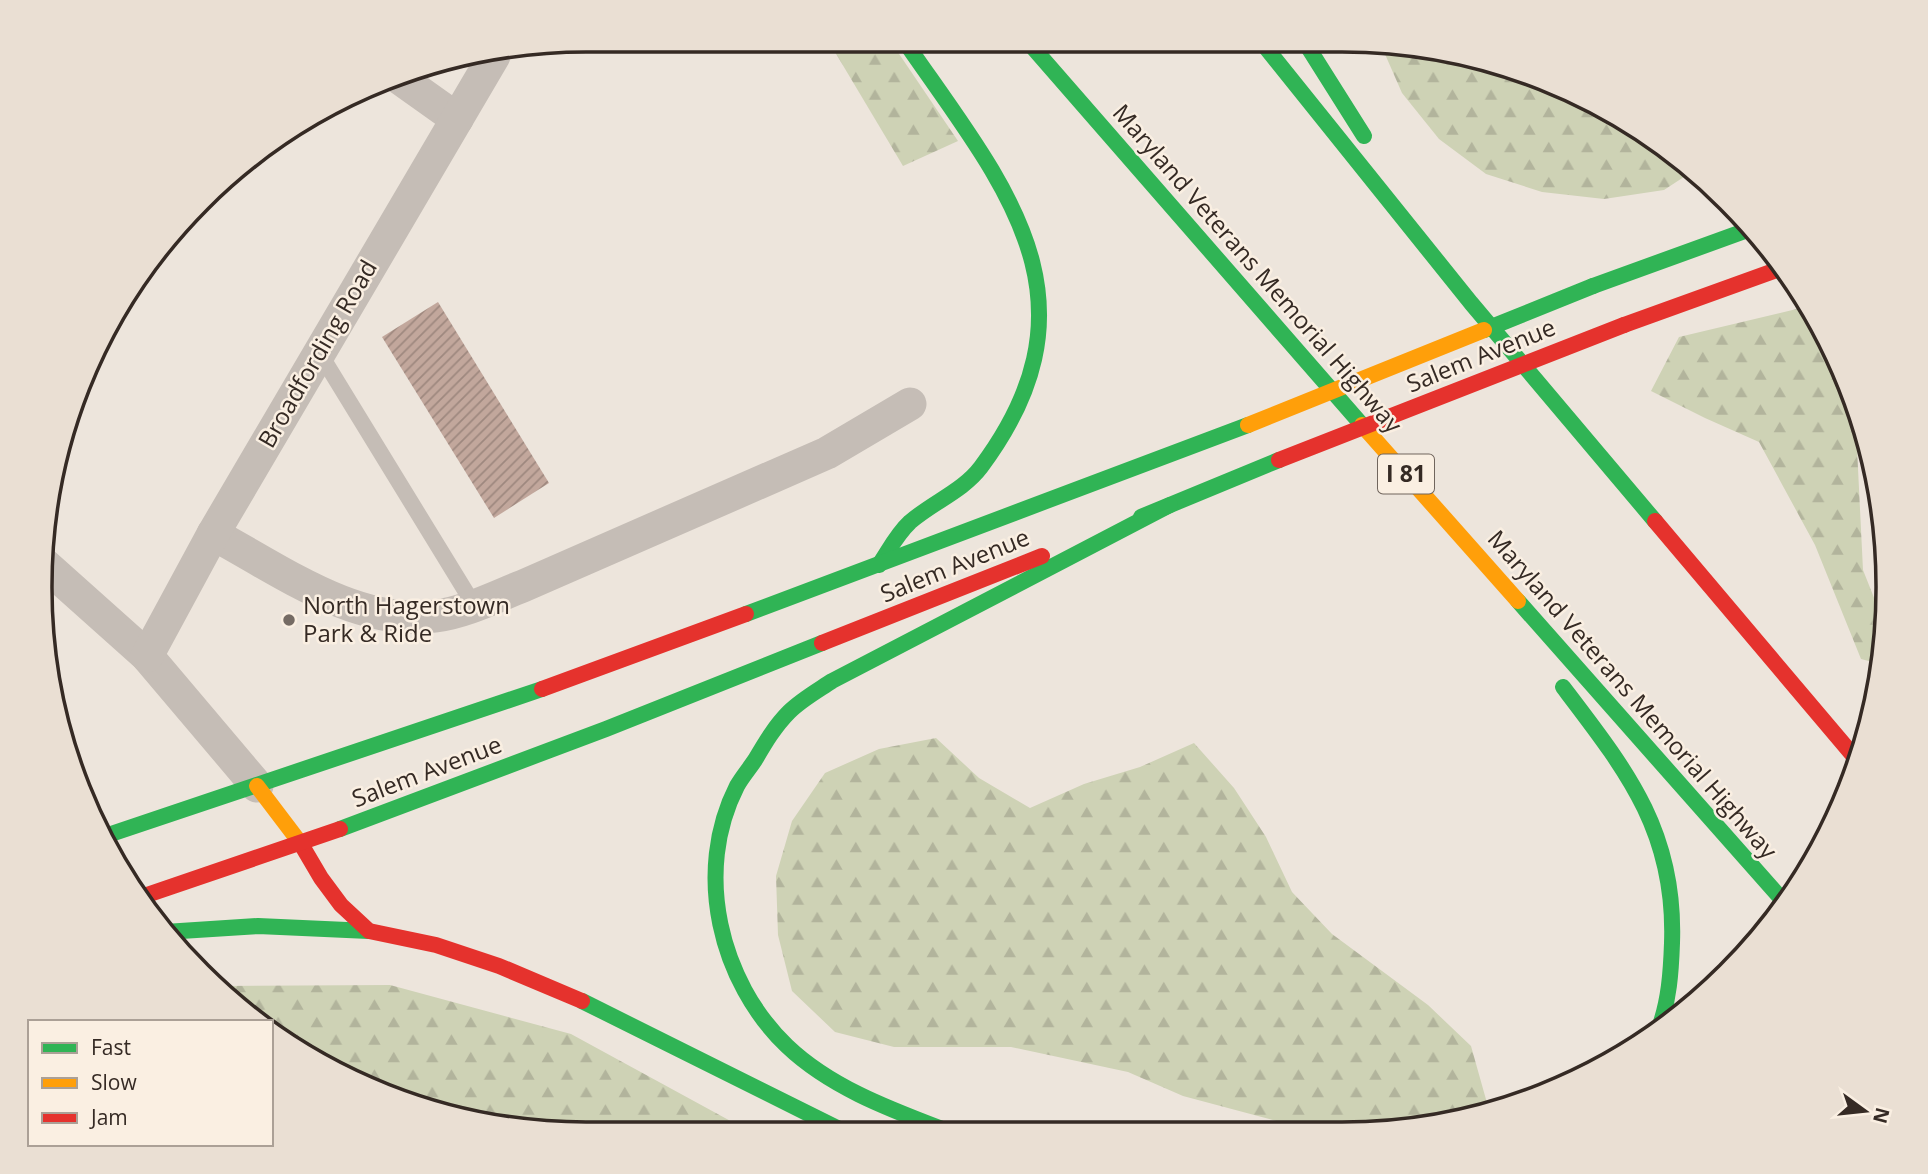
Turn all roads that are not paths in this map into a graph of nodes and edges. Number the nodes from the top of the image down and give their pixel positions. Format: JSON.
{"nodes":[{"id":1,"x":912,"y":52,"type":"edge"},
{"id":2,"x":1037,"y":52,"type":"edge"},
{"id":3,"x":1269,"y":52,"type":"edge"},
{"id":4,"x":1311,"y":52,"type":"edge"},
{"id":5,"x":491,"y":62,"type":"edge"},
{"id":6,"x":408,"y":83,"type":"edge"},
{"id":7,"x":457,"y":119,"type":"junction"},
{"id":8,"x":1373,"y":150,"type":"dead end"},
{"id":9,"x":1388,"y":174,"type":"dead end"},
{"id":10,"x":1741,"y":232,"type":"edge"},
{"id":11,"x":1772,"y":272,"type":"edge"},
{"id":12,"x":1471,"y":303,"type":"junction"},
{"id":13,"x":319,"y":352,"type":"junction"},
{"id":14,"x":909,"y":404,"type":"dead end"},
{"id":15,"x":1403,"y":471,"type":"junction"},
{"id":16,"x":1170,"y":505,"type":"junction"},
{"id":17,"x":213,"y":534,"type":"junction"},
{"id":18,"x":879,"y":565,"type":"junction"},
{"id":19,"x":53,"y":572,"type":"edge"},
{"id":20,"x":474,"y":605,"type":"junction"},
{"id":21,"x":1517,"y":624,"type":"dead end"},
{"id":22,"x":147,"y":656,"type":"junction"},
{"id":23,"x":1558,"y":679,"type":"dead end"},
{"id":24,"x":1849,"y":751,"type":"edge"},
{"id":25,"x":257,"y":786,"type":"junction"},
{"id":26,"x":113,"y":833,"type":"edge"},
{"id":27,"x":302,"y":844,"type":"junction"},
{"id":28,"x":150,"y":894,"type":"edge"},
{"id":29,"x":1777,"y":895,"type":"edge"},
{"id":30,"x":179,"y":931,"type":"edge"},
{"id":31,"x":369,"y":931,"type":"junction"},
{"id":32,"x":1662,"y":1014,"type":"edge"},
{"id":33,"x":825,"y":1122,"type":"edge"},
{"id":34,"x":921,"y":1122,"type":"edge"}],
"edges":[{"from":1,"to":18,"type":"main road"},
{"from":2,"to":15,"type":"main road","name":"Maryland Veterans Memorial Highway","number":"I 81"},
{"from":3,"to":12,"type":"main road"},
{"from":4,"to":8,"type":"main road"},
{"from":5,"to":7,"type":"street","name":"Broadfording Road"},
{"from":6,"to":7,"type":"street"},
{"from":7,"to":13,"type":"street","name":"Broadfording Road"},
{"from":9,"to":12,"type":"main road"},
{"from":10,"to":18,"type":"main road","name":"Salem Avenue","bridge":true},
{"from":11,"to":16,"type":"main road","name":"Salem Avenue","bridge":true},
{"from":12,"to":24,"type":"main road"},
{"from":13,"to":17,"type":"street","name":"Broadfording Road"},
{"from":13,"to":20,"type":"lane"},
{"from":14,"to":20,"type":"street"},
{"from":15,"to":21,"type":"main road"},
{"from":15,"to":29,"type":"main road","name":"Maryland Veterans Memorial Highway","number":"I 81"},
{"from":16,"to":27,"type":"main road","name":"Salem Avenue"},
{"from":16,"to":34,"type":"main road"},
{"from":17,"to":20,"type":"street"},
{"from":17,"to":22,"type":"street","name":"Broadfording Road"},
{"from":18,"to":25,"type":"main road","name":"Salem Avenue"},
{"from":19,"to":22,"type":"street"},
{"from":22,"to":25,"type":"street"},
{"from":23,"to":32,"type":"main road"},
{"from":25,"to":26,"type":"main road","name":"Salem Avenue"},
{"from":25,"to":27,"type":"main road"},
{"from":27,"to":28,"type":"main road","name":"Salem Avenue"},
{"from":27,"to":31,"type":"main road"},
{"from":30,"to":31,"type":"main road"},
{"from":31,"to":33,"type":"main road"}]}
